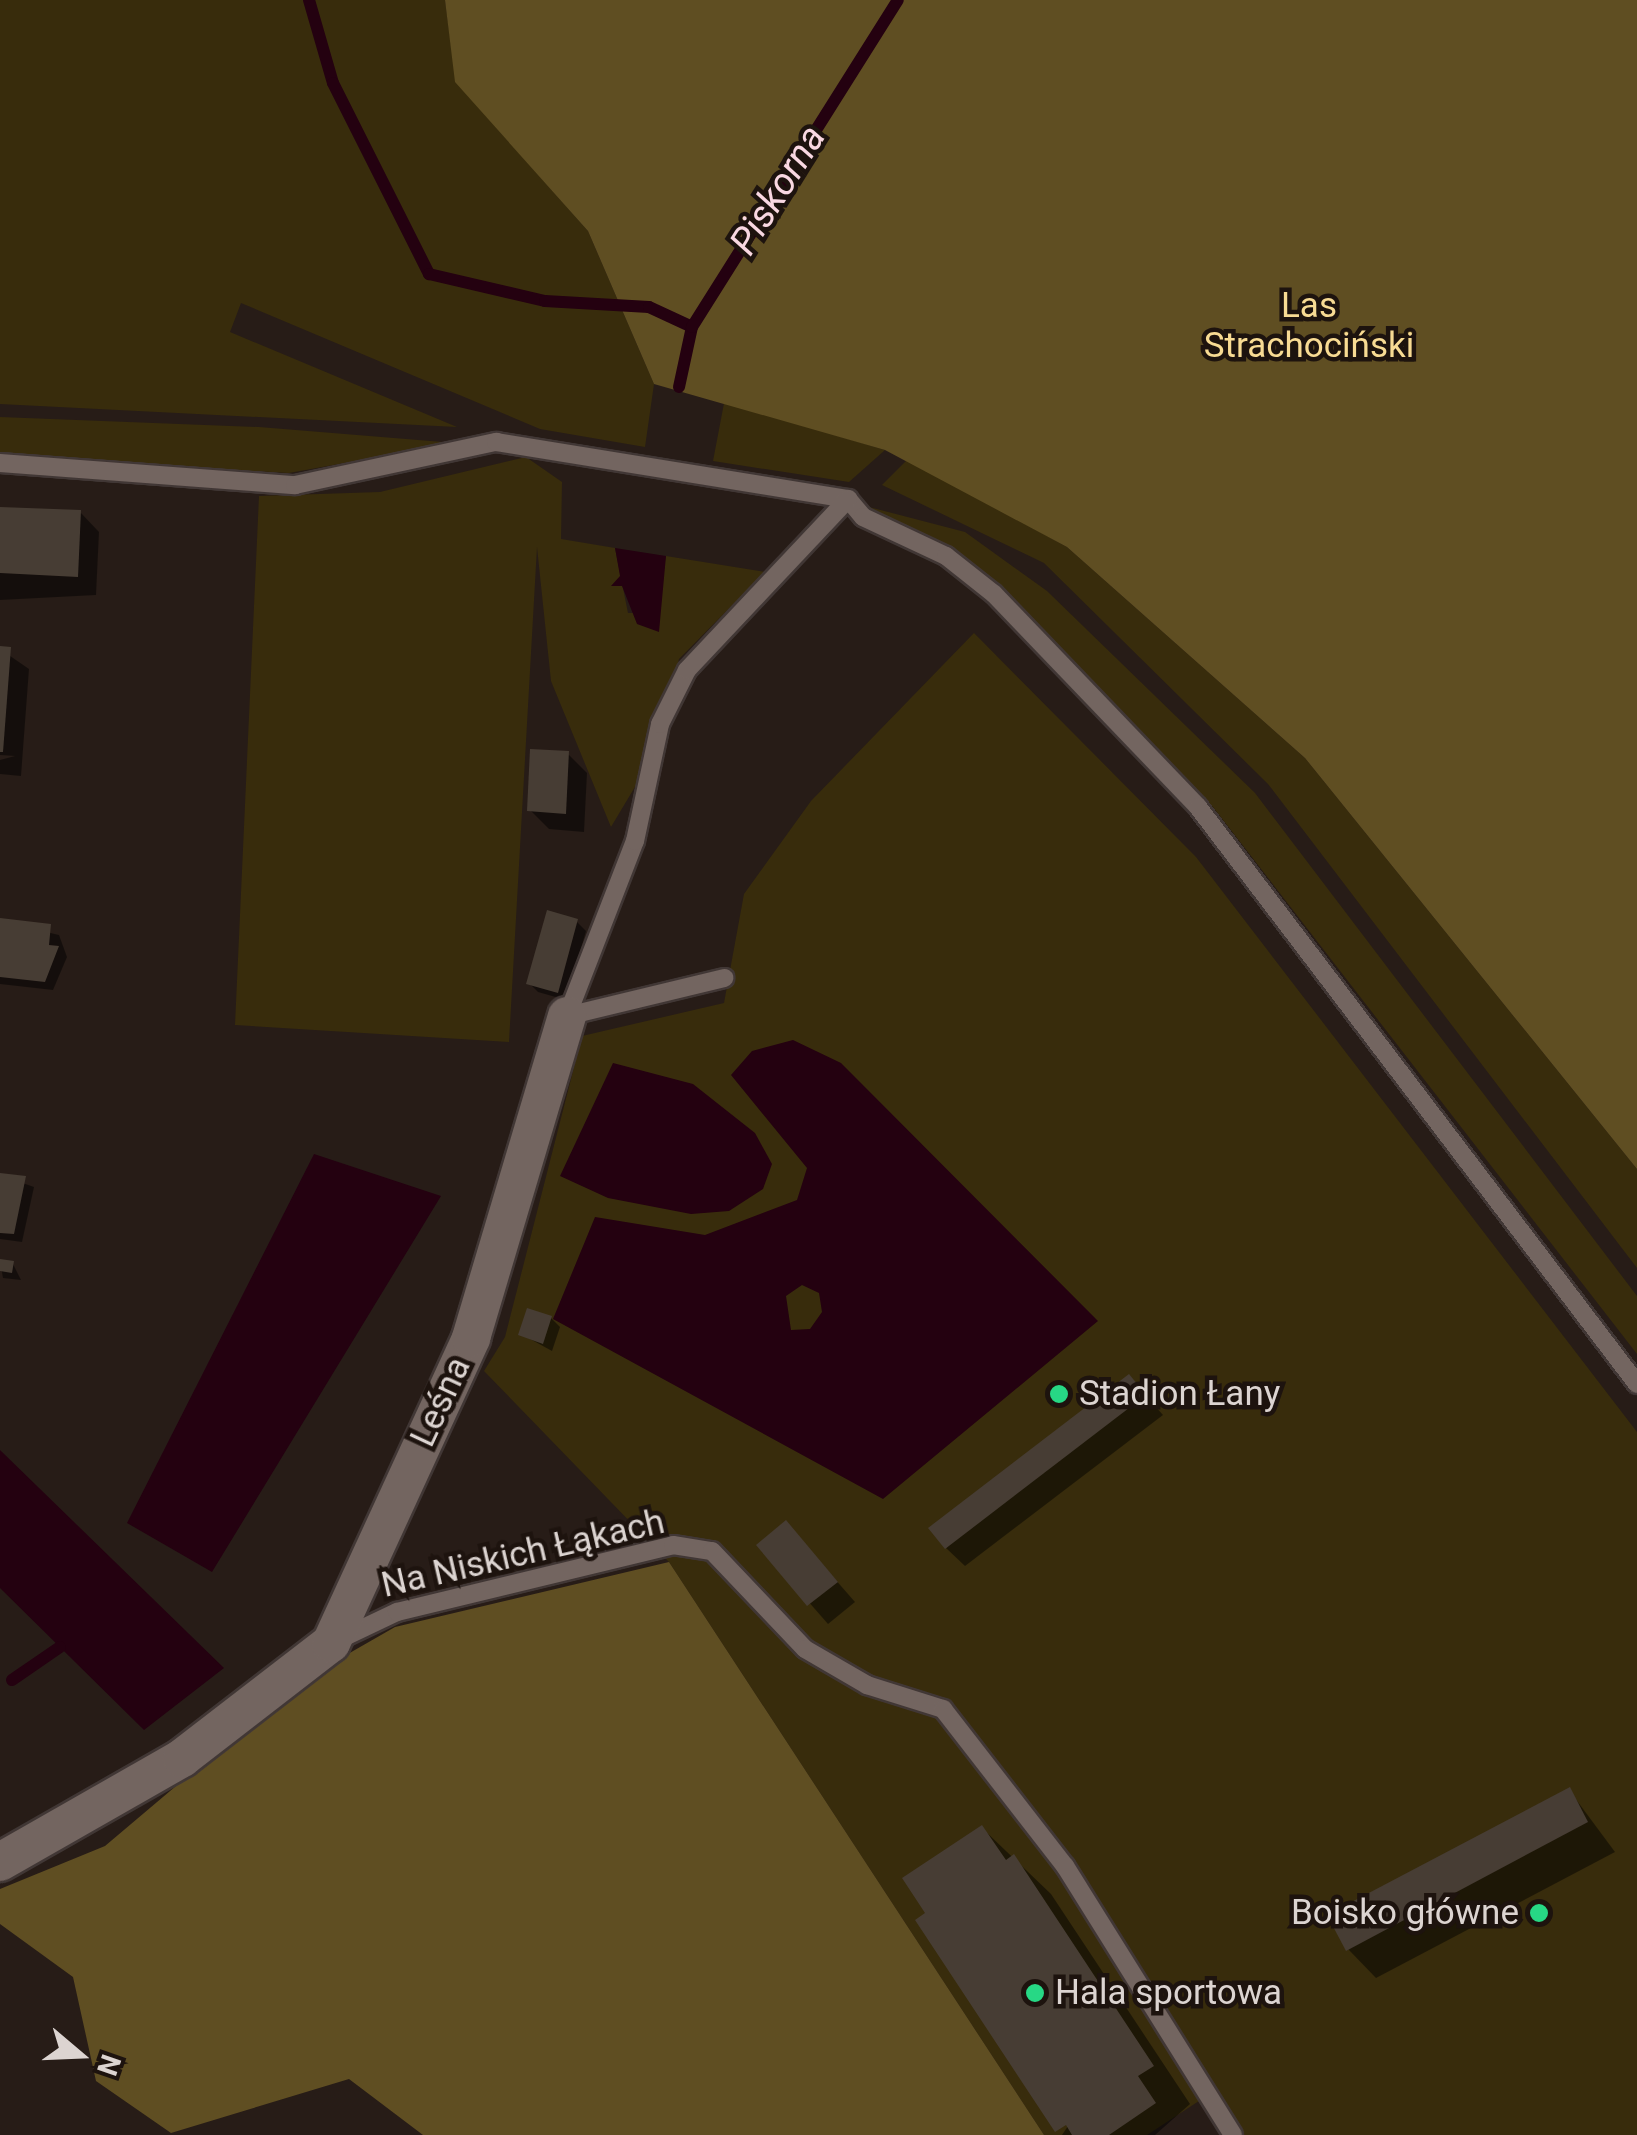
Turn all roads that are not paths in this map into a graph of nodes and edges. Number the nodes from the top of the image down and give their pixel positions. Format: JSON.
{"nodes":[{"id":1,"x":0,"y":463,"type":"edge"},
{"id":2,"x":848,"y":499,"type":"junction"},
{"id":3,"x":724,"y":978,"type":"dead end"},
{"id":4,"x":567,"y":1016,"type":"junction"},
{"id":5,"x":1637,"y":1384,"type":"edge"},
{"id":6,"x":331,"y":1643,"type":"junction"},
{"id":7,"x":0,"y":1862,"type":"edge"},
{"id":8,"x":1234,"y":2135,"type":"edge"}],
"edges":[{"from":1,"to":2,"type":"lane"},
{"from":2,"to":4,"type":"lane","name":"Leśna"},
{"from":2,"to":5,"type":"lane"},
{"from":3,"to":4,"type":"lane"},
{"from":4,"to":6,"type":"street","name":"Leśna"},
{"from":6,"to":7,"type":"street","name":"Leśna"},
{"from":6,"to":8,"type":"lane","name":"Na Niskich Łąkach"}]}
